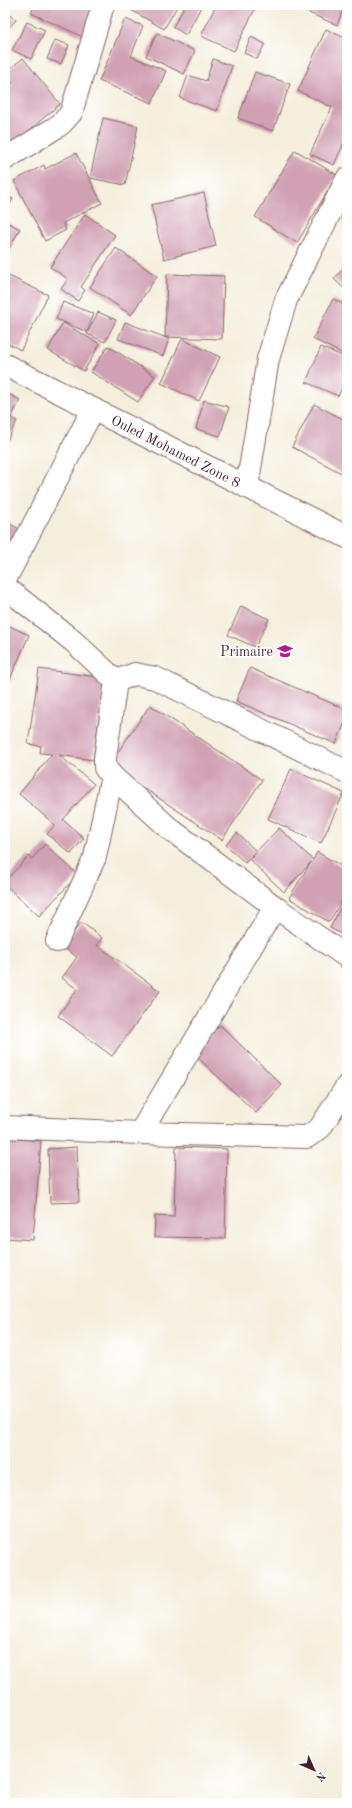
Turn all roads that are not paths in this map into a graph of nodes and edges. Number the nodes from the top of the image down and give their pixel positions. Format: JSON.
{"nodes":[{"id":1,"x":103,"y":5,"type":"edge"},
{"id":2,"x":5,"y":159,"type":"edge"},
{"id":3,"x":347,"y":179,"type":"edge"},
{"id":4,"x":5,"y":365,"type":"edge"},
{"id":5,"x":93,"y":409,"type":"junction"},
{"id":6,"x":247,"y":487,"type":"junction"},
{"id":7,"x":347,"y":537,"type":"edge"},
{"id":8,"x":5,"y":580,"type":"edge"},
{"id":9,"x":5,"y":587,"type":"edge"},
{"id":10,"x":116,"y":681,"type":"junction"},
{"id":11,"x":347,"y":772,"type":"edge"},
{"id":12,"x":112,"y":776,"type":"junction"},
{"id":13,"x":274,"y":907,"type":"junction"},
{"id":14,"x":57,"y":941,"type":"dead end"},
{"id":15,"x":347,"y":957,"type":"edge"},
{"id":16,"x":347,"y":1086,"type":"edge"},
{"id":17,"x":5,"y":1127,"type":"edge"},
{"id":18,"x":140,"y":1133,"type":"junction"}],
"edges":[{"from":1,"to":2,"type":"street"},
{"from":3,"to":6,"type":"street"},
{"from":4,"to":5,"type":"street","name":"Ouled Mohamed Zone 8"},
{"from":5,"to":6,"type":"street","name":"Ouled Mohamed Zone 8"},
{"from":5,"to":8,"type":"street"},
{"from":6,"to":7,"type":"street","name":"Ouled Mohamed Zone 8"},
{"from":9,"to":10,"type":"street"},
{"from":10,"to":11,"type":"street"},
{"from":10,"to":12,"type":"street"},
{"from":12,"to":13,"type":"street"},
{"from":12,"to":14,"type":"street"},
{"from":13,"to":15,"type":"street"},
{"from":13,"to":18,"type":"street"},
{"from":16,"to":18,"type":"street"},
{"from":17,"to":18,"type":"street"}]}
